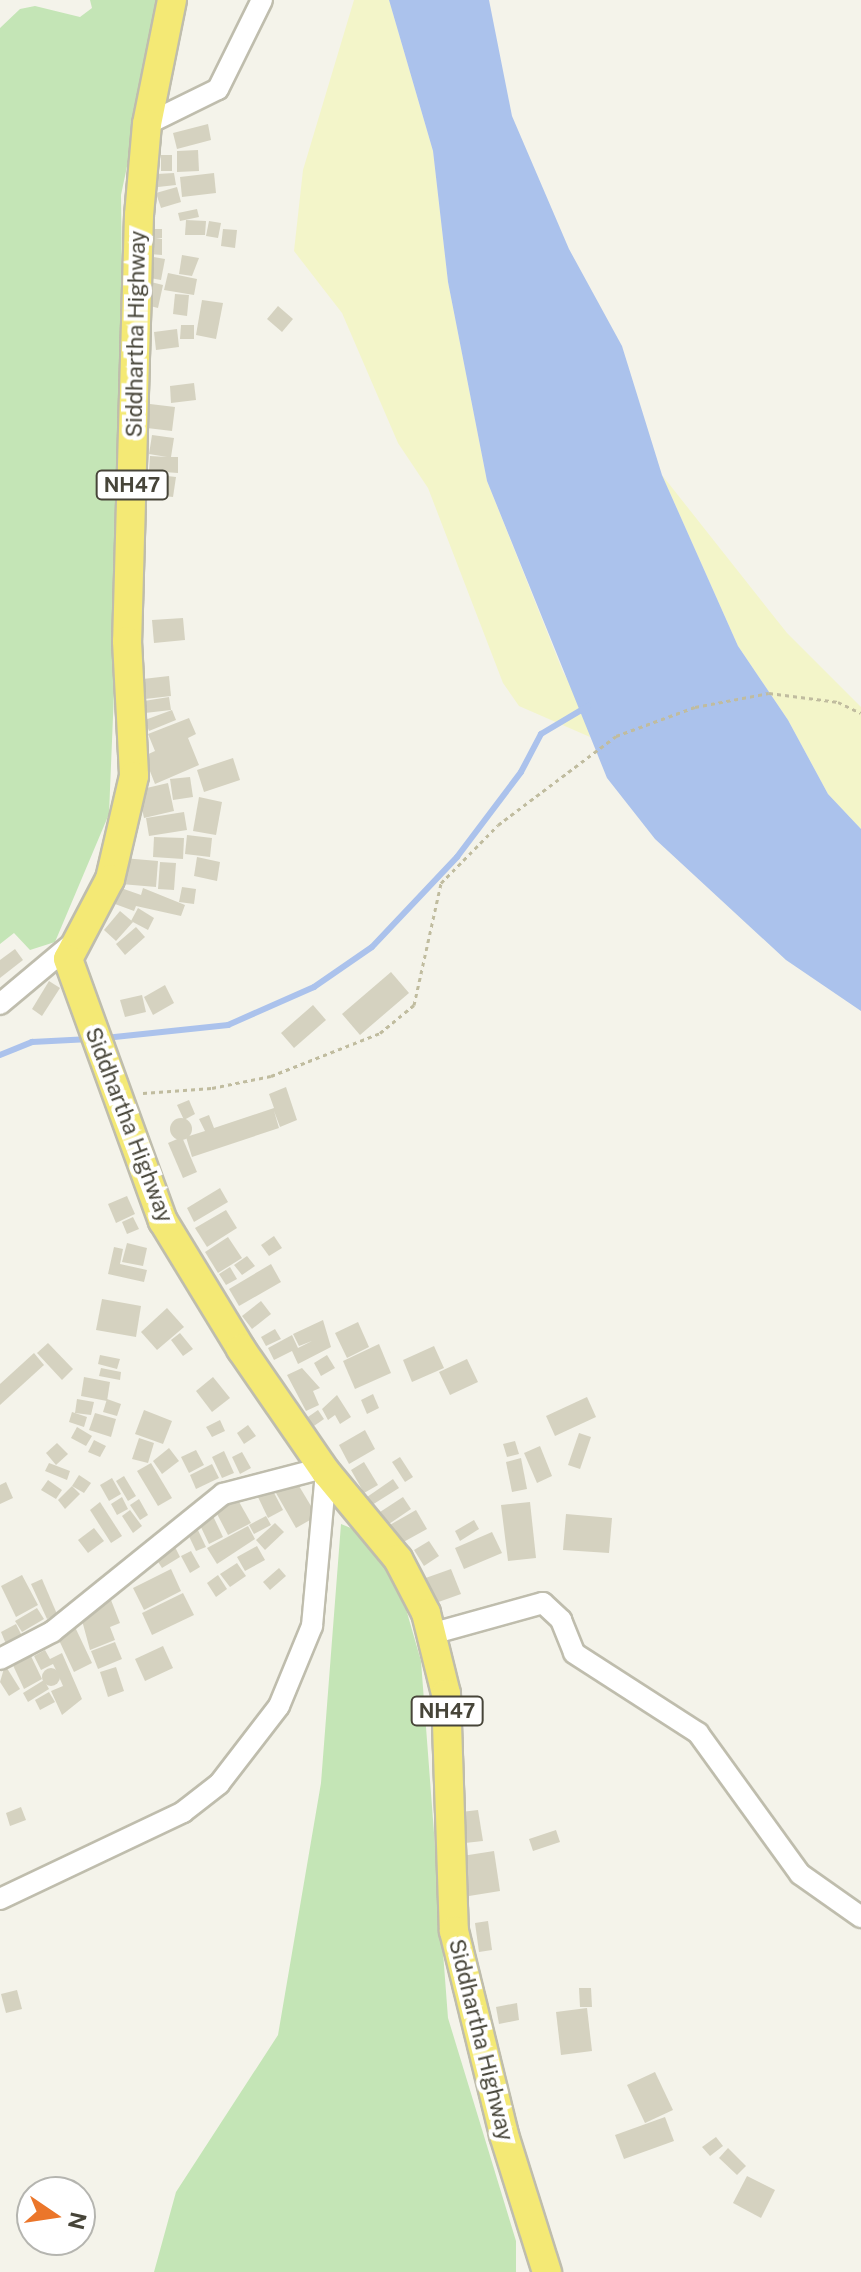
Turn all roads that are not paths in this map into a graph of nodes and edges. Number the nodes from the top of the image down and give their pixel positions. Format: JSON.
{"nodes":[{"id":1,"x":172,"y":0,"type":"edge"},
{"id":2,"x":262,"y":0,"type":"edge"},
{"id":3,"x":147,"y":124,"type":"junction"},
{"id":4,"x":72,"y":950,"type":"junction"},
{"id":5,"x":0,"y":1004,"type":"edge"},
{"id":6,"x":324,"y":1470,"type":"junction"},
{"id":7,"x":431,"y":1634,"type":"junction"},
{"id":8,"x":0,"y":1659,"type":"edge"},
{"id":9,"x":0,"y":1899,"type":"edge"},
{"id":10,"x":861,"y":1917,"type":"edge"},
{"id":11,"x":547,"y":2272,"type":"edge"}],
"edges":[{"from":1,"to":3,"type":"highway","name":"Siddhartha Highway","number":"NH47"},
{"from":2,"to":3,"type":"street"},
{"from":3,"to":4,"type":"highway","name":"Siddhartha Highway","number":"NH47"},
{"from":4,"to":5,"type":"street"},
{"from":4,"to":6,"type":"highway","name":"Siddhartha Highway","number":"NH47"},
{"from":6,"to":7,"type":"highway","name":"Siddhartha Highway","number":"NH47"},
{"from":6,"to":8,"type":"street"},
{"from":6,"to":9,"type":"street"},
{"from":7,"to":10,"type":"street"},
{"from":7,"to":11,"type":"highway","name":"Siddhartha Highway","number":"NH47"}]}
